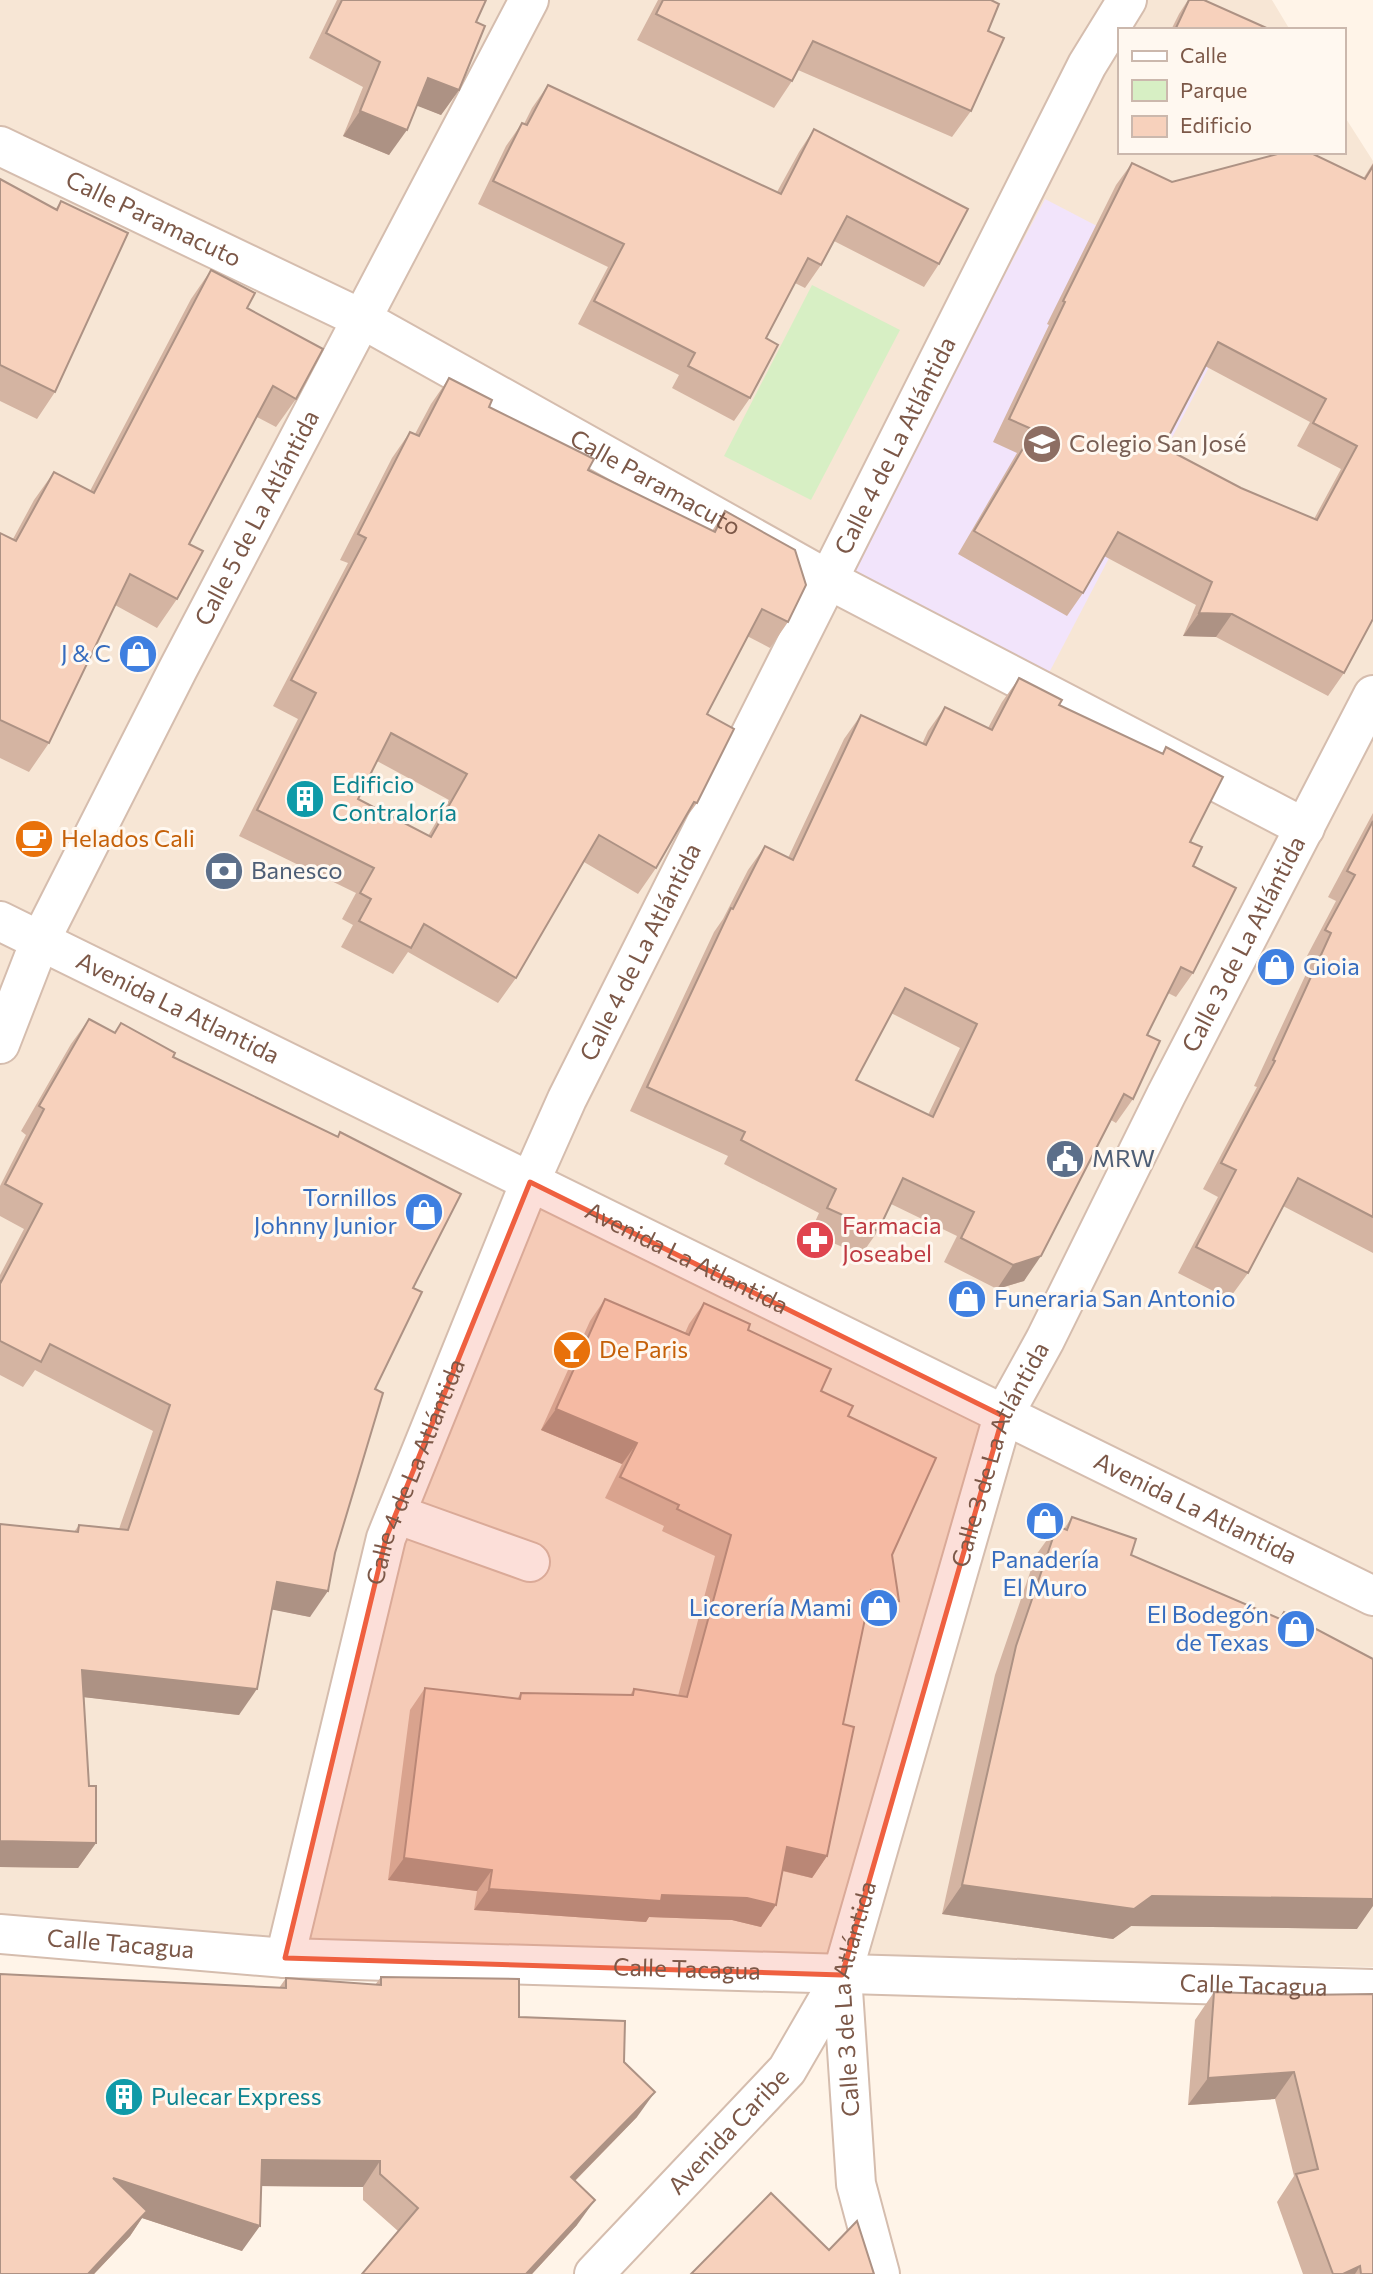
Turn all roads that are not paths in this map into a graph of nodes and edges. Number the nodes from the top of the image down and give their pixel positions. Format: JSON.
{"nodes":[{"id":1,"x":529,"y":0,"type":"edge"},
{"id":2,"x":1127,"y":0,"type":"edge"},
{"id":3,"x":0,"y":146,"type":"edge"},
{"id":4,"x":362,"y":319,"type":"junction"},
{"id":5,"x":827,"y":579,"type":"junction"},
{"id":6,"x":1373,"y":695,"type":"edge"},
{"id":7,"x":1305,"y":828,"type":"junction"},
{"id":8,"x":0,"y":920,"type":"edge"},
{"id":9,"x":40,"y":941,"type":"junction"},
{"id":10,"x":0,"y":1044,"type":"edge"},
{"id":11,"x":530,"y":1182,"type":"junction"},
{"id":12,"x":1003,"y":1416,"type":"junction"},
{"id":13,"x":396,"y":1514,"type":"junction"},
{"id":14,"x":530,"y":1562,"type":"dead end"},
{"id":15,"x":1373,"y":1596,"type":"edge"},
{"id":16,"x":0,"y":1934,"type":"edge"},
{"id":17,"x":285,"y":1958,"type":"junction"},
{"id":18,"x":842,"y":1975,"type":"junction"},
{"id":19,"x":1373,"y":1989,"type":"edge"},
{"id":20,"x":594,"y":2274,"type":"edge"},
{"id":21,"x":880,"y":2274,"type":"edge"}],
"edges":[{"from":1,"to":4,"type":"street","name":"Calle 5 de La Atlántida"},
{"from":2,"to":5,"type":"street","name":"Calle 4 de La Atlántida"},
{"from":3,"to":4,"type":"street","name":"Calle Paramacuto"},
{"from":4,"to":5,"type":"street","name":"Calle Paramacuto"},
{"from":4,"to":9,"type":"street","name":"Calle 5 de La Atlántida"},
{"from":5,"to":7,"type":"street","name":"Calle Paramacuto"},
{"from":5,"to":11,"type":"street","name":"Calle 4 de La Atlántida"},
{"from":6,"to":7,"type":"street","name":"Calle 3 de La Atlántida"},
{"from":7,"to":12,"type":"street","name":"Calle 3 de La Atlántida"},
{"from":8,"to":9,"type":"street","name":"Avenida La Atlantida"},
{"from":9,"to":10,"type":"street","name":"Calle 5 de La Atlántida"},
{"from":9,"to":11,"type":"street","name":"Avenida La Atlantida"},
{"from":11,"to":12,"type":"street","name":"Avenida La Atlantida"},
{"from":11,"to":13,"type":"street","name":"Calle 4 de La Atlántida"},
{"from":12,"to":15,"type":"street","name":"Avenida La Atlantida"},
{"from":12,"to":18,"type":"street","name":"Calle 3 de La Atlántida"},
{"from":13,"to":14,"type":"street"},
{"from":13,"to":17,"type":"street","name":"Calle 4 de La Atlántida"},
{"from":16,"to":17,"type":"street","name":"Calle Tacagua"},
{"from":17,"to":18,"type":"street","name":"Calle Tacagua"},
{"from":18,"to":19,"type":"street","name":"Calle Tacagua"},
{"from":18,"to":20,"type":"street","name":"Avenida Caribe"},
{"from":18,"to":21,"type":"street","name":"Calle 3 de La Atlántida"}]}
